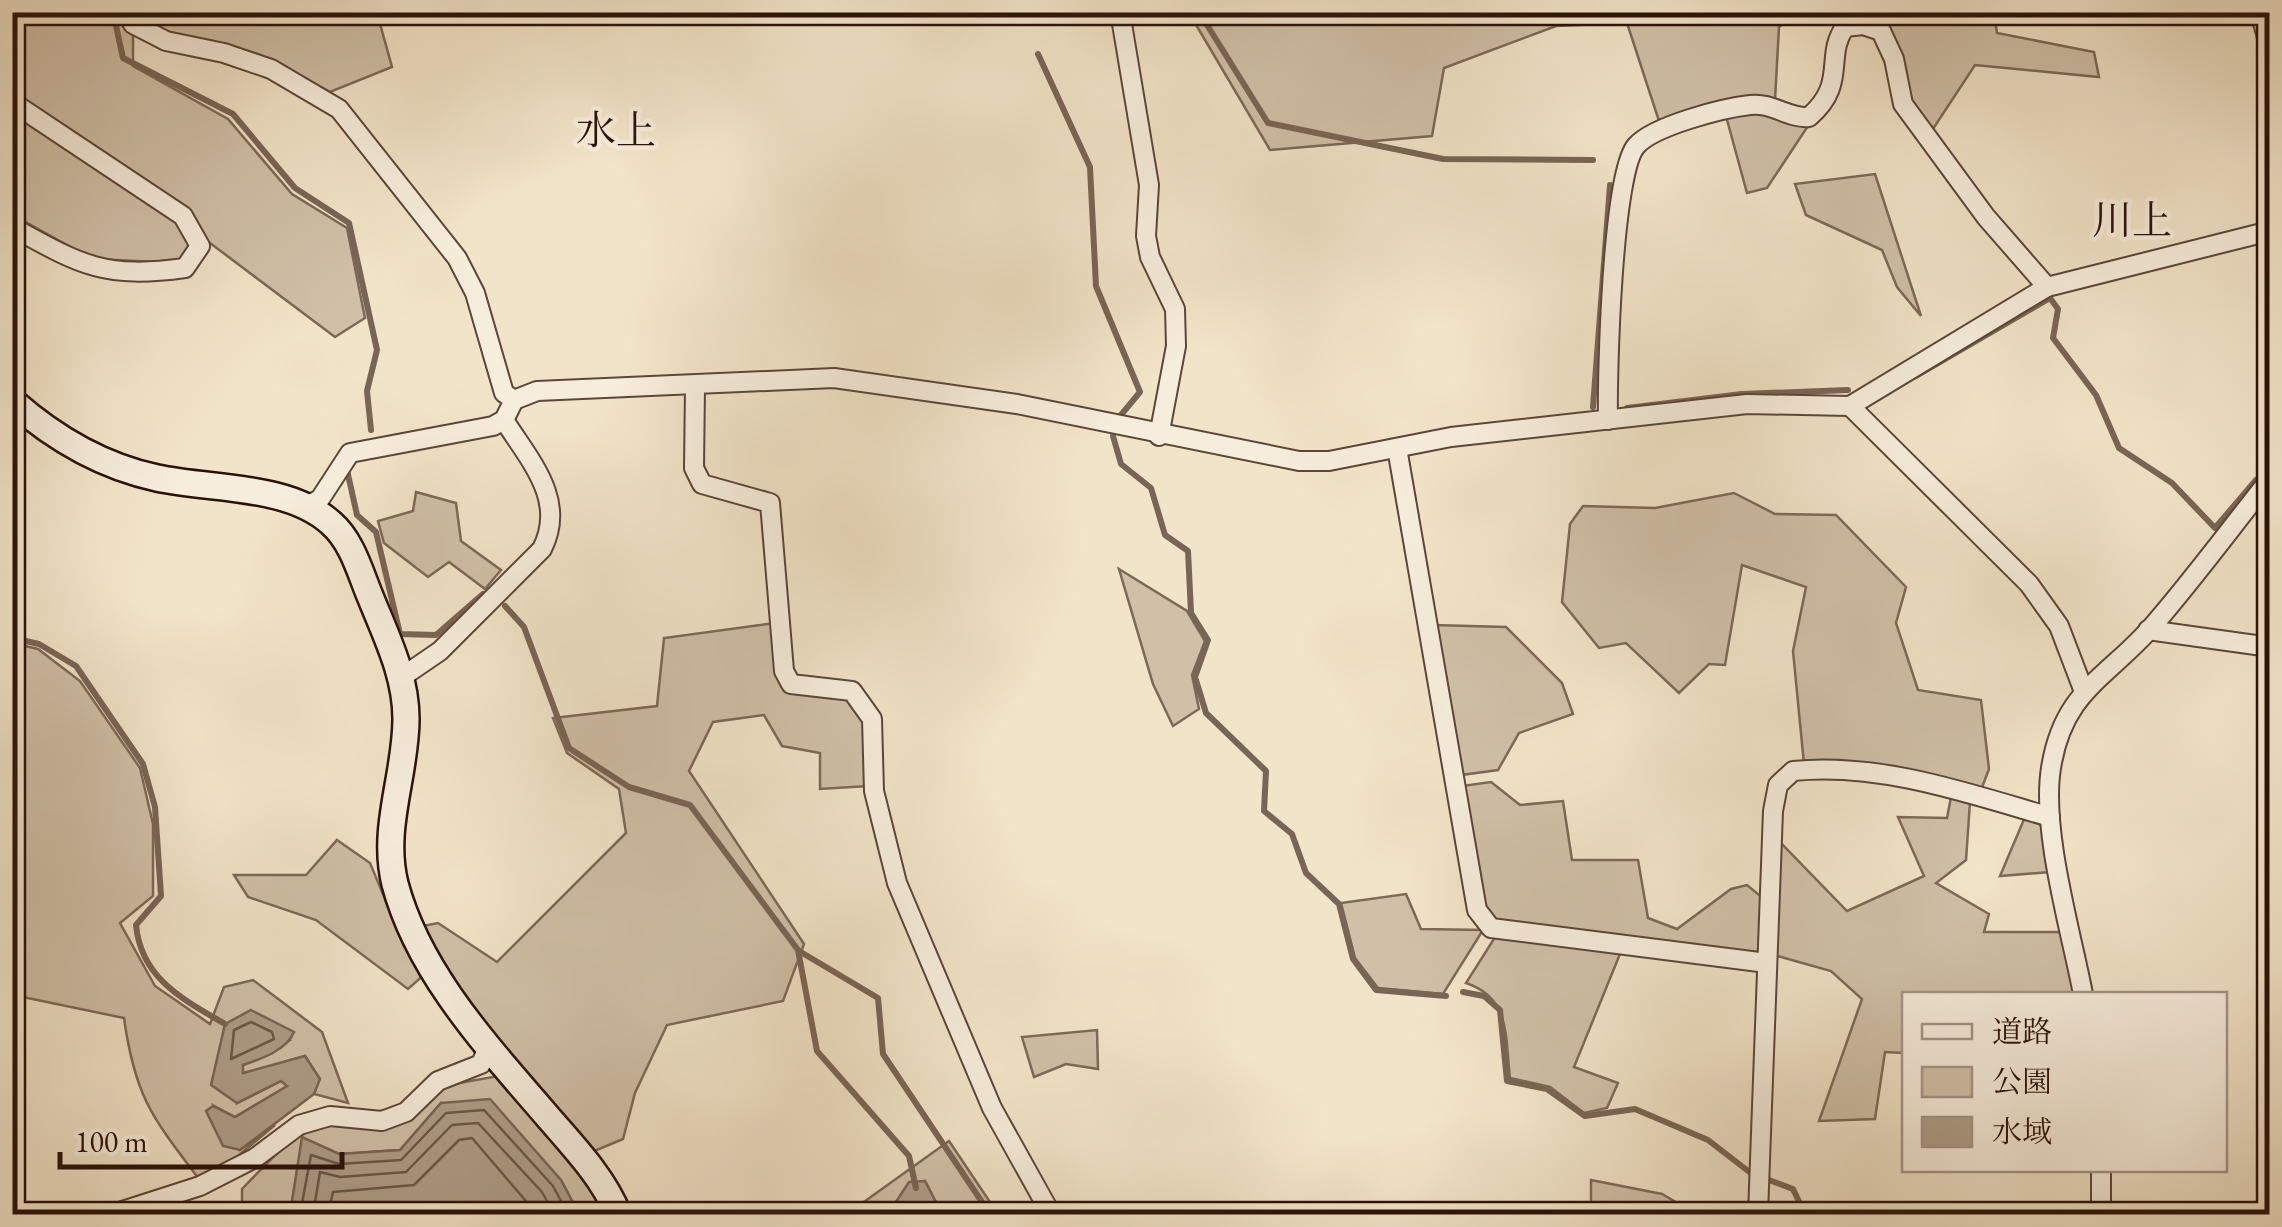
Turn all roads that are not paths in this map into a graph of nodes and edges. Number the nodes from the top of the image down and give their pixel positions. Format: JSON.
{"nodes":[{"id":1,"x":126,"y":12,"type":"edge"},
{"id":2,"x":1120,"y":12,"type":"edge"},
{"id":3,"x":2260,"y":12,"type":"edge"},
{"id":4,"x":2270,"y":48,"type":"edge"},
{"id":5,"x":12,"y":102,"type":"edge"},
{"id":6,"x":12,"y":227,"type":"edge"},
{"id":7,"x":2270,"y":231,"type":"edge"},
{"id":8,"x":2047,"y":286,"type":"junction"},
{"id":9,"x":695,"y":387,"type":"junction"},
{"id":10,"x":514,"y":400,"type":"junction"},
{"id":11,"x":12,"y":401,"type":"edge"},
{"id":12,"x":1850,"y":406,"type":"junction"},
{"id":13,"x":504,"y":420,"type":"junction"},
{"id":14,"x":1608,"y":420,"type":"junction"},
{"id":15,"x":1158,"y":436,"type":"junction"},
{"id":16,"x":1397,"y":448,"type":"junction"},
{"id":17,"x":2270,"y":479,"type":"edge"},
{"id":18,"x":307,"y":506,"type":"junction"},
{"id":19,"x":2148,"y":630,"type":"junction"},
{"id":20,"x":2270,"y":647,"type":"edge"},
{"id":21,"x":402,"y":677,"type":"junction"},
{"id":22,"x":2083,"y":689,"type":"junction"},
{"id":23,"x":2050,"y":817,"type":"junction"},
{"id":24,"x":1767,"y":963,"type":"junction"},
{"id":25,"x":2082,"y":992,"type":"edge"},
{"id":26,"x":488,"y":1047,"type":"junction"},
{"id":27,"x":2102,"y":1172,"type":"edge"},
{"id":28,"x":112,"y":1214,"type":"edge"},
{"id":29,"x":618,"y":1214,"type":"edge"},
{"id":30,"x":1051,"y":1214,"type":"edge"},
{"id":31,"x":1758,"y":1214,"type":"edge"},
{"id":32,"x":2101,"y":1214,"type":"edge"}],
"edges":[{"from":1,"to":10,"type":"street"},
{"from":2,"to":15,"type":"street"},
{"from":3,"to":4,"type":"street"},
{"from":5,"to":6,"type":"street"},
{"from":7,"to":8,"type":"street"},
{"from":8,"to":12,"type":"street"},
{"from":8,"to":14,"type":"street"},
{"from":9,"to":10,"type":"street"},
{"from":9,"to":15,"type":"street"},
{"from":9,"to":30,"type":"street"},
{"from":10,"to":13,"type":"street"},
{"from":11,"to":18,"type":"street"},
{"from":12,"to":14,"type":"street"},
{"from":12,"to":22,"type":"street"},
{"from":13,"to":18,"type":"street"},
{"from":13,"to":21,"type":"street"},
{"from":14,"to":16,"type":"street"},
{"from":15,"to":16,"type":"street"},
{"from":16,"to":24,"type":"street"},
{"from":17,"to":19,"type":"street"},
{"from":18,"to":21,"type":"street"},
{"from":19,"to":20,"type":"street"},
{"from":19,"to":22,"type":"street"},
{"from":21,"to":26,"type":"street"},
{"from":22,"to":23,"type":"street"},
{"from":23,"to":24,"type":"street"},
{"from":23,"to":25,"type":"street"},
{"from":24,"to":31,"type":"street"},
{"from":26,"to":28,"type":"street"},
{"from":26,"to":29,"type":"street"},
{"from":27,"to":32,"type":"street"}]}
